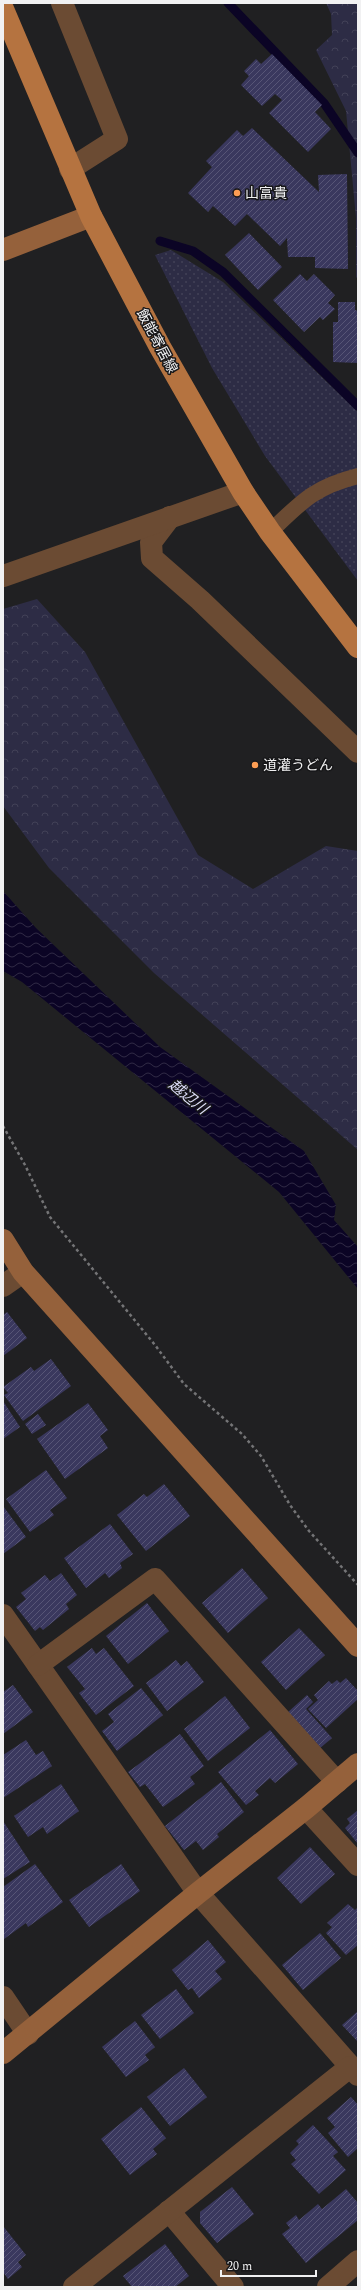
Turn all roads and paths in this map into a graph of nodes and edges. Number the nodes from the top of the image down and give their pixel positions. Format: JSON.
{"nodes":[{"id":1,"x":62,"y":3,"type":"edge"},
{"id":2,"x":3,"y":9,"type":"edge"},
{"id":3,"x":70,"y":169,"type":"junction"},
{"id":4,"x":91,"y":216,"type":"junction"},
{"id":5,"x":6,"y":249,"type":"edge"},
{"id":6,"x":358,"y":476,"type":"edge"},
{"id":7,"x":243,"y":492,"type":"junction"},
{"id":8,"x":170,"y":517,"type":"junction"},
{"id":9,"x":270,"y":532,"type":"junction"},
{"id":10,"x":3,"y":576,"type":"edge"},
{"id":11,"x":358,"y":647,"type":"edge"},
{"id":12,"x":358,"y":752,"type":"edge"},
{"id":13,"x":3,"y":1126,"type":"edge"},
{"id":14,"x":3,"y":1240,"type":"edge"},
{"id":15,"x":23,"y":1272,"type":"junction"},
{"id":16,"x":3,"y":1286,"type":"edge"},
{"id":17,"x":358,"y":1585,"type":"edge"},
{"id":18,"x":3,"y":1615,"type":"edge"},
{"id":19,"x":358,"y":1646,"type":"edge"},
{"id":20,"x":38,"y":1665,"type":"junction"},
{"id":21,"x":358,"y":1764,"type":"edge"},
{"id":22,"x":337,"y":1782,"type":"junction"},
{"id":23,"x":306,"y":1808,"type":"junction"},
{"id":24,"x":358,"y":1865,"type":"edge"},
{"id":25,"x":198,"y":1893,"type":"junction"},
{"id":26,"x":3,"y":1997,"type":"edge"},
{"id":27,"x":28,"y":2034,"type":"junction"},
{"id":28,"x":3,"y":2053,"type":"edge"},
{"id":29,"x":354,"y":2071,"type":"edge"},
{"id":30,"x":169,"y":2211,"type":"junction"},
{"id":31,"x":358,"y":2261,"type":"edge"},
{"id":32,"x":74,"y":2287,"type":"edge"},
{"id":33,"x":233,"y":2287,"type":"edge"},
{"id":34,"x":328,"y":2287,"type":"edge"}],
"edges":[{"from":1,"to":3,"type":"street"},
{"from":2,"to":3,"type":"main road","name":"飯能寄居線"},
{"from":3,"to":4,"type":"main road","name":"飯能寄居線"},
{"from":4,"to":5,"type":"street"},
{"from":4,"to":7,"type":"main road","name":"飯能寄居線"},
{"from":6,"to":9,"type":"lane"},
{"from":7,"to":8,"type":"street"},
{"from":7,"to":9,"type":"main road","name":"飯能寄居線"},
{"from":8,"to":10,"type":"street"},
{"from":8,"to":12,"type":"street"},
{"from":9,"to":11,"type":"main road","name":"飯能寄居線"},
{"from":13,"to":17,"type":"path"},
{"from":14,"to":15,"type":"street"},
{"from":15,"to":16,"type":"street"},
{"from":15,"to":19,"type":"street"},
{"from":18,"to":20,"type":"street"},
{"from":20,"to":22,"type":"street"},
{"from":20,"to":25,"type":"street"},
{"from":21,"to":22,"type":"street"},
{"from":22,"to":23,"type":"street"},
{"from":23,"to":24,"type":"street"},
{"from":23,"to":25,"type":"street"},
{"from":25,"to":27,"type":"street"},
{"from":25,"to":29,"type":"street"},
{"from":26,"to":27,"type":"street"},
{"from":27,"to":28,"type":"street"},
{"from":29,"to":30,"type":"street"},
{"from":30,"to":32,"type":"street"},
{"from":30,"to":33,"type":"street"},
{"from":31,"to":34,"type":"street"}]}
